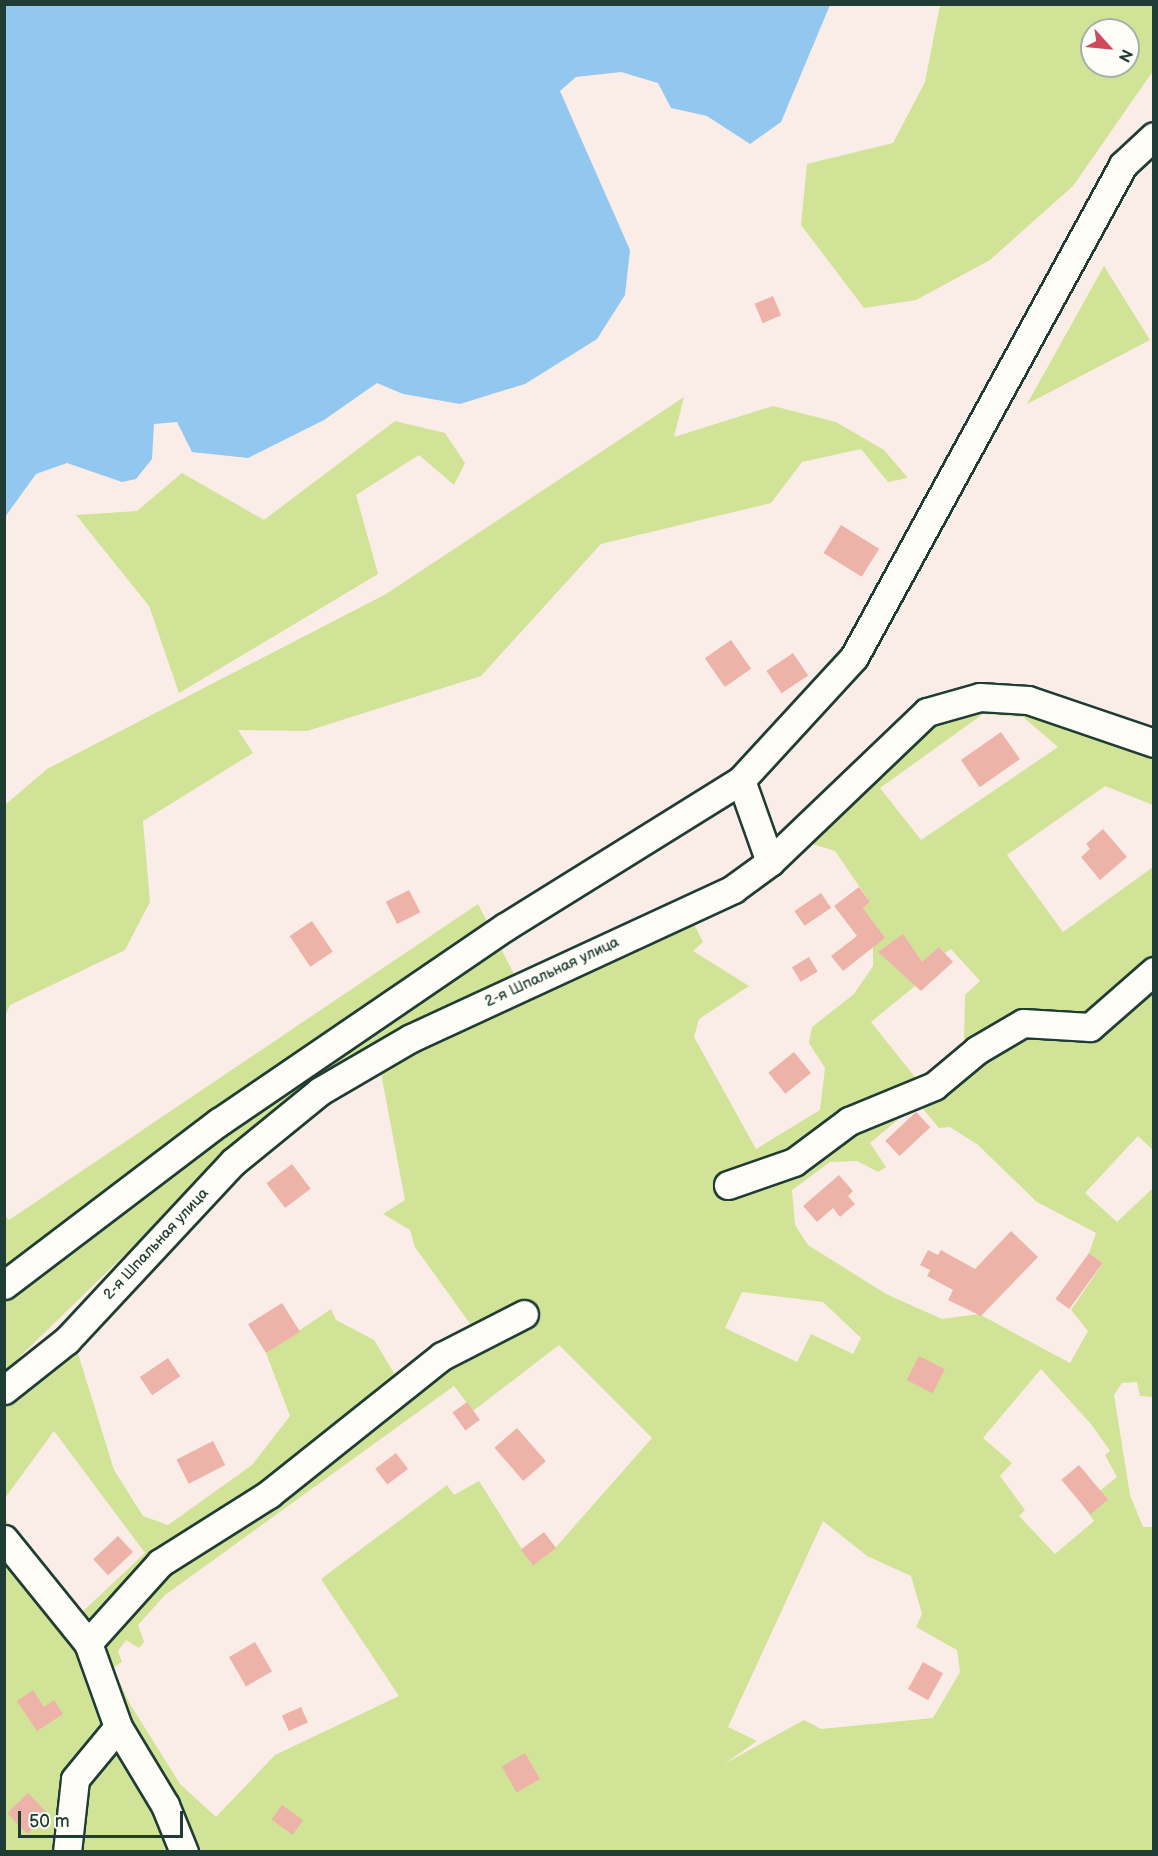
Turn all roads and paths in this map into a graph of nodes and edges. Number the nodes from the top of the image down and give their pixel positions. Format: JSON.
{"nodes":[{"id":1,"x":1154,"y":136,"type":"edge"},
{"id":2,"x":1154,"y":743,"type":"edge"},
{"id":3,"x":741,"y":780,"type":"junction"},
{"id":4,"x":770,"y":862,"type":"junction"},
{"id":5,"x":1154,"y":971,"type":"edge"},
{"id":6,"x":728,"y":1185,"type":"dead end"},
{"id":7,"x":4,"y":1285,"type":"edge"},
{"id":8,"x":524,"y":1314,"type":"dead end"},
{"id":9,"x":4,"y":1390,"type":"edge"},
{"id":10,"x":4,"y":1539,"type":"edge"},
{"id":11,"x":88,"y":1643,"type":"junction"},
{"id":12,"x":118,"y":1727,"type":"junction"},
{"id":13,"x":67,"y":1851,"type":"edge"},
{"id":14,"x":184,"y":1851,"type":"edge"}],
"edges":[{"from":1,"to":3,"type":"street"},
{"from":2,"to":4,"type":"street","name":"2-я Шпальная улица"},
{"from":3,"to":4,"type":"street"},
{"from":3,"to":7,"type":"street"},
{"from":4,"to":9,"type":"street","name":"2-я Шпальная улица"},
{"from":5,"to":6,"type":"street"},
{"from":8,"to":11,"type":"street"},
{"from":10,"to":11,"type":"street"},
{"from":11,"to":12,"type":"street"},
{"from":12,"to":13,"type":"street"},
{"from":12,"to":14,"type":"street"}]}
